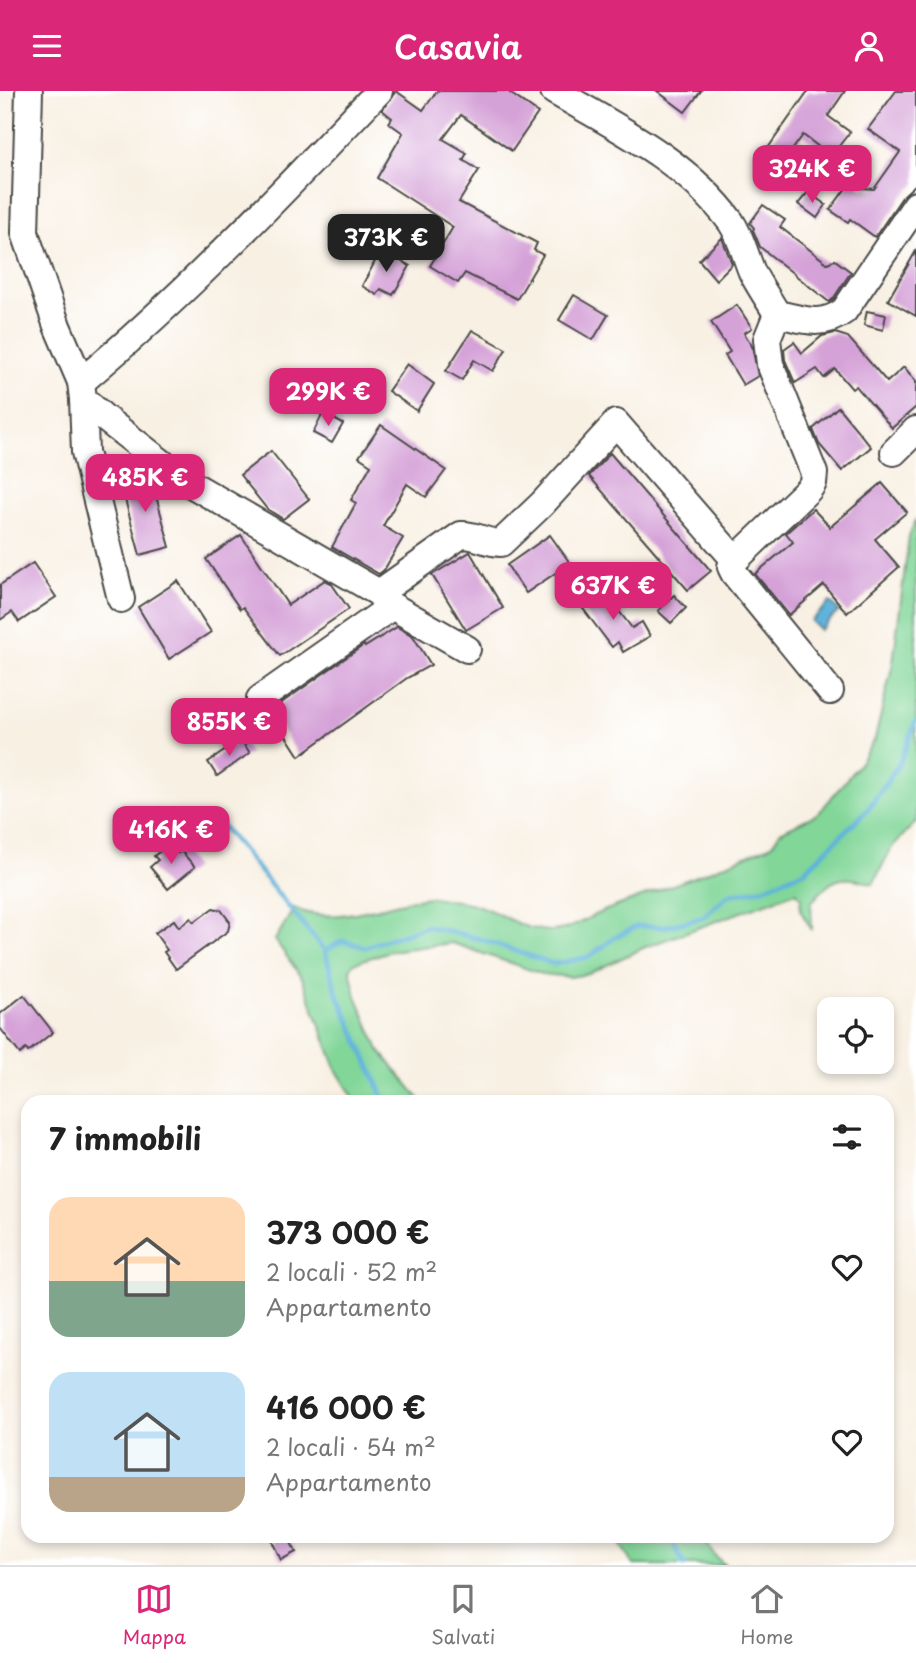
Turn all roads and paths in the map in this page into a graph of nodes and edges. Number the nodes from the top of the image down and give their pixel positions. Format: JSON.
{"nodes":[{"id":1,"x":29,"y":91,"type":"edge"},
{"id":2,"x":379,"y":91,"type":"edge"},
{"id":3,"x":554,"y":91,"type":"edge"},
{"id":4,"x":916,"y":205,"type":"edge"},
{"id":5,"x":777,"y":314,"type":"junction"},
{"id":6,"x":82,"y":391,"type":"junction"},
{"id":7,"x":916,"y":430,"type":"edge"},
{"id":8,"x":894,"y":452,"type":"dead end"},
{"id":9,"x":735,"y":560,"type":"junction"},
{"id":10,"x":382,"y":598,"type":"junction"},
{"id":11,"x":121,"y":599,"type":"dead end"},
{"id":12,"x":467,"y":649,"type":"dead end"},
{"id":13,"x":830,"y":691,"type":"dead end"},
{"id":14,"x":260,"y":699,"type":"dead end"}],
"edges":[{"from":1,"to":6,"type":"street"},
{"from":2,"to":6,"type":"street"},
{"from":3,"to":5,"type":"street"},
{"from":4,"to":5,"type":"street"},
{"from":5,"to":9,"type":"street"},
{"from":6,"to":10,"type":"street"},
{"from":6,"to":11,"type":"street"},
{"from":7,"to":8,"type":"street"},
{"from":9,"to":10,"type":"street"},
{"from":9,"to":13,"type":"street"},
{"from":10,"to":12,"type":"street"},
{"from":10,"to":14,"type":"street"}]}
